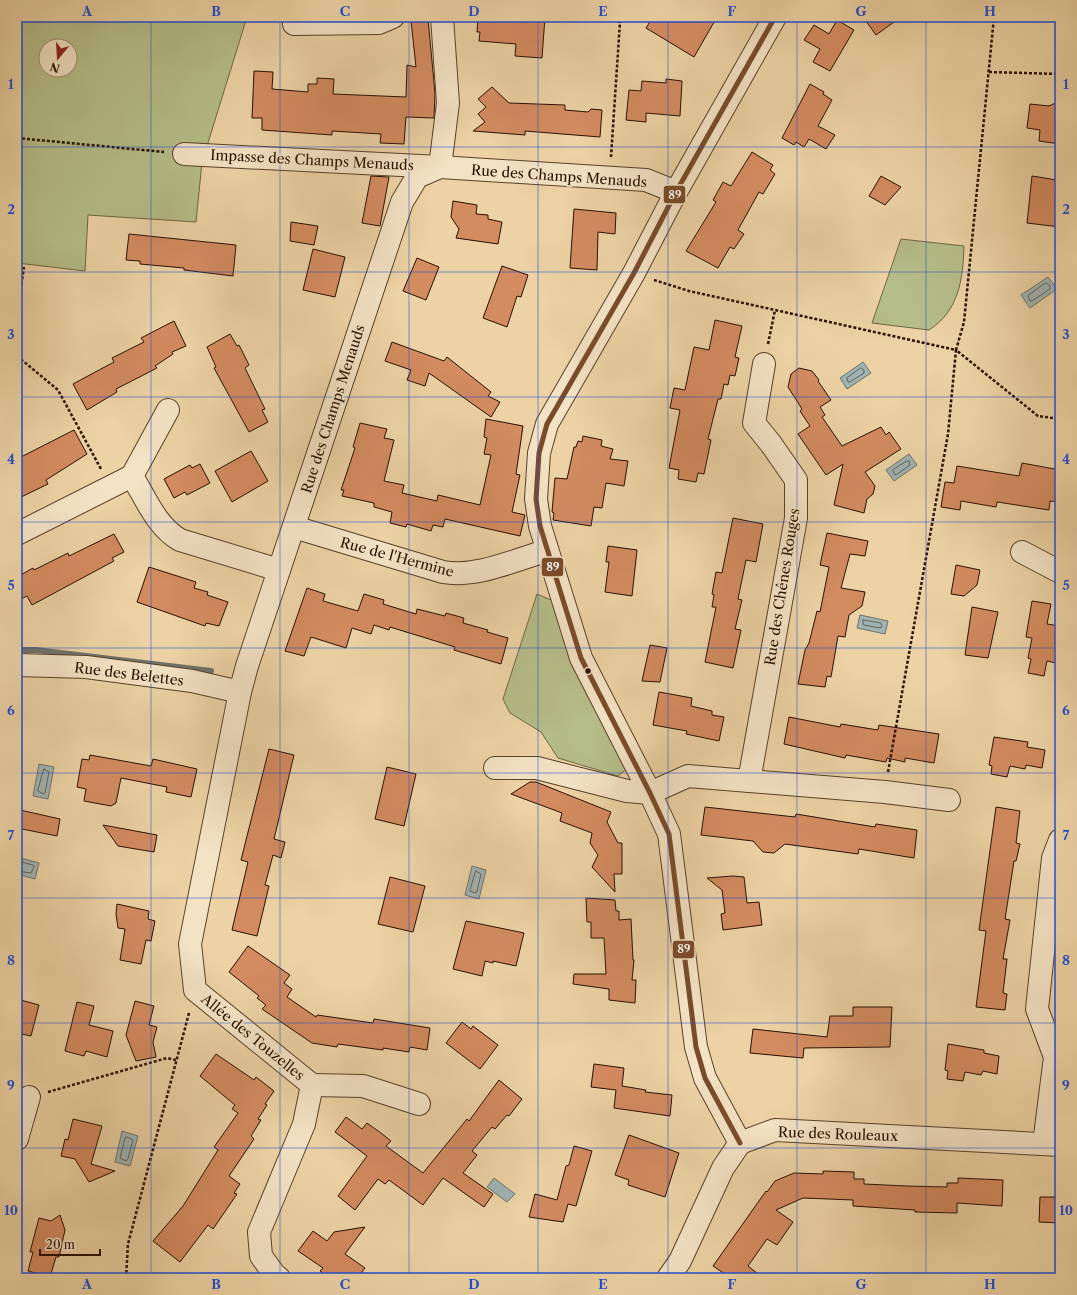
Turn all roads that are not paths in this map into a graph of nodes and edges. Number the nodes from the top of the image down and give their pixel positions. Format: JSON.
{"nodes":[{"id":1,"x":393,"y":17,"type":"edge"},
{"id":2,"x":442,"y":17,"type":"edge"},
{"id":3,"x":775,"y":17,"type":"edge"},
{"id":4,"x":294,"y":24,"type":"dead end"},
{"id":5,"x":184,"y":154,"type":"road end"},
{"id":6,"x":440,"y":167,"type":"junction"},
{"id":7,"x":676,"y":192,"type":"junction"},
{"id":8,"x":764,"y":364,"type":"road end"},
{"id":9,"x":168,"y":410,"type":"dead end"},
{"id":10,"x":132,"y":476,"type":"junction"},
{"id":11,"x":294,"y":527,"type":"junction"},
{"id":12,"x":17,"y":534,"type":"edge"},
{"id":13,"x":546,"y":551,"type":"junction"},
{"id":14,"x":1022,"y":552,"type":"dead end"},
{"id":15,"x":279,"y":570,"type":"junction"},
{"id":16,"x":1060,"y":572,"type":"edge"},
{"id":17,"x":17,"y":665,"type":"edge"},
{"id":18,"x":247,"y":666,"type":"joint"},
{"id":19,"x":240,"y":692,"type":"junction"},
{"id":20,"x":495,"y":768,"type":"dead end"},
{"id":21,"x":749,"y":781,"type":"junction"},
{"id":22,"x":650,"y":793,"type":"junction"},
{"id":23,"x":948,"y":800,"type":"dead end"},
{"id":24,"x":1060,"y":840,"type":"edge"},
{"id":25,"x":312,"y":1085,"type":"junction"},
{"id":26,"x":29,"y":1097,"type":"road end"},
{"id":27,"x":419,"y":1104,"type":"dead end"},
{"id":28,"x":17,"y":1139,"type":"edge"},
{"id":29,"x":740,"y":1143,"type":"junction"},
{"id":30,"x":1052,"y":1144,"type":"edge"},
{"id":31,"x":279,"y":1278,"type":"edge"},
{"id":32,"x":668,"y":1278,"type":"edge"}],
"edges":[{"from":1,"to":4,"type":"street"},
{"from":2,"to":6,"type":"street"},
{"from":3,"to":7,"type":"street"},
{"from":5,"to":6,"type":"street","name":"Impasse des Champs Menauds"},
{"from":6,"to":7,"type":"street","name":"Rue des Champs Menauds"},
{"from":6,"to":11,"type":"street","name":"Rue des Champs Menauds"},
{"from":7,"to":13,"type":"street"},
{"from":8,"to":21,"type":"street","name":"Rue des Chênes Rouges"},
{"from":9,"to":10,"type":"street"},
{"from":10,"to":12,"type":"street"},
{"from":10,"to":15,"type":"street"},
{"from":11,"to":13,"type":"street","name":"Rue de l'Hermine"},
{"from":11,"to":15,"type":"street","name":"Rue des Champs Menauds"},
{"from":13,"to":22,"type":"street"},
{"from":14,"to":16,"type":"street"},
{"from":15,"to":18,"type":"street","name":"Rue des Champs Menauds"},
{"from":17,"to":19,"type":"street","name":"Rue des Belettes"},
{"from":18,"to":19,"type":"street","name":"Allée des Touzelles"},
{"from":19,"to":25,"type":"street","name":"Allée des Touzelles"},
{"from":20,"to":22,"type":"street"},
{"from":21,"to":22,"type":"street"},
{"from":21,"to":23,"type":"street"},
{"from":22,"to":29,"type":"street"},
{"from":24,"to":30,"type":"street"},
{"from":25,"to":27,"type":"street"},
{"from":25,"to":31,"type":"street","name":"Allée des Touzelles"},
{"from":26,"to":28,"type":"street"},
{"from":29,"to":30,"type":"street","name":"Rue des Rouleaux"},
{"from":29,"to":32,"type":"street"}]}
